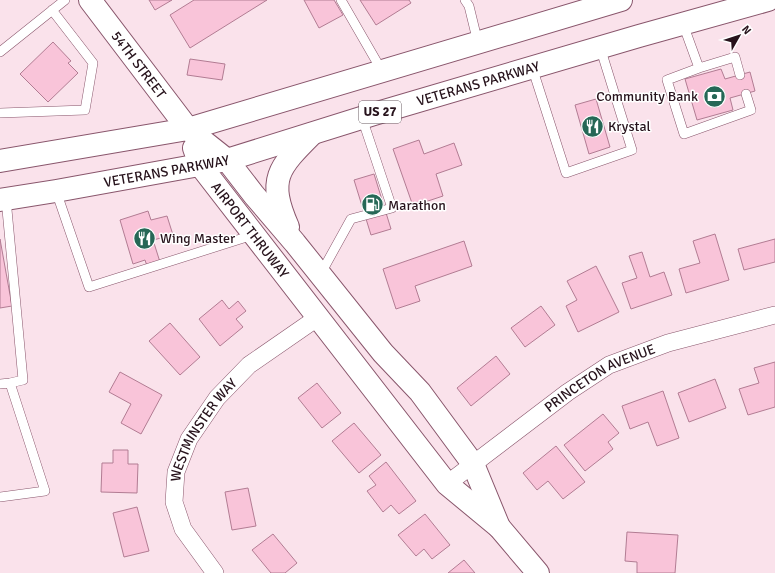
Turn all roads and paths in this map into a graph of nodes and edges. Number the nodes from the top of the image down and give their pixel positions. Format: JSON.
{"nodes":[{"id":1,"x":65,"y":0,"type":"edge"},
{"id":2,"x":90,"y":0,"type":"edge"},
{"id":3,"x":341,"y":0,"type":"edge"},
{"id":4,"x":465,"y":0,"type":"edge"},
{"id":5,"x":761,"y":1,"type":"edge"},
{"id":6,"x":606,"y":2,"type":"edge"},
{"id":7,"x":52,"y":10,"type":"junction"},
{"id":8,"x":683,"y":24,"type":"junction"},
{"id":9,"x":478,"y":43,"type":"junction"},
{"id":10,"x":600,"y":47,"type":"junction"},
{"id":11,"x":0,"y":52,"type":"edge"},
{"id":12,"x":532,"y":67,"type":"junction"},
{"id":13,"x":699,"y":68,"type":"junction"},
{"id":14,"x":382,"y":72,"type":"junction"},
{"id":15,"x":740,"y":75,"type":"dead end"},
{"id":16,"x":746,"y":94,"type":"dead end"},
{"id":17,"x":0,"y":113,"type":"edge"},
{"id":18,"x":362,"y":118,"type":"junction"},
{"id":19,"x":188,"y":129,"type":"junction"},
{"id":20,"x":312,"y":134,"type":"junction"},
{"id":21,"x":228,"y":160,"type":"junction"},
{"id":22,"x":0,"y":162,"type":"edge"},
{"id":23,"x":200,"y":165,"type":"junction"},
{"id":24,"x":56,"y":191,"type":"junction"},
{"id":25,"x":3,"y":199,"type":"edge"},
{"id":26,"x":253,"y":235,"type":"junction"},
{"id":27,"x":295,"y":242,"type":"junction"},
{"id":28,"x":320,"y":275,"type":"junction"},
{"id":29,"x":775,"y":315,"type":"edge"},
{"id":30,"x":317,"y":318,"type":"junction"},
{"id":31,"x":10,"y":383,"type":"junction"},
{"id":32,"x":0,"y":384,"type":"edge"},
{"id":33,"x":473,"y":464,"type":"junction"},
{"id":34,"x":447,"y":484,"type":"junction"},
{"id":35,"x":0,"y":497,"type":"edge"},
{"id":36,"x":499,"y":526,"type":"junction"},
{"id":37,"x":215,"y":573,"type":"edge"},
{"id":38,"x":538,"y":573,"type":"edge"}],
"edges":[{"from":1,"to":7,"type":"lane"},
{"from":2,"to":19,"type":"main road","name":"54TH STREET"},
{"from":3,"to":14,"type":"lane"},
{"from":4,"to":9,"type":"lane"},
{"from":5,"to":8,"type":"main road","name":"VETERANS PARKWAY","number":"US 27"},
{"from":6,"to":9,"type":"main road"},
{"from":7,"to":11,"type":"lane"},
{"from":7,"to":17,"type":"lane"},
{"from":8,"to":10,"type":"main road","name":"VETERANS PARKWAY","number":"US 27"},
{"from":8,"to":13,"type":"lane"},
{"from":9,"to":14,"type":"main road"},
{"from":10,"to":12,"type":"main road","name":"VETERANS PARKWAY","number":"US 27"},
{"from":10,"to":12,"type":"lane"},
{"from":12,"to":18,"type":"main road","name":"VETERANS PARKWAY","number":"US 27"},
{"from":13,"to":15,"type":"lane"},
{"from":13,"to":16,"type":"lane"},
{"from":14,"to":19,"type":"main road"},
{"from":18,"to":20,"type":"main road","name":"VETERANS PARKWAY","number":"US 27"},
{"from":18,"to":28,"type":"lane"},
{"from":19,"to":21,"type":"main road","name":"AIRPORT THRUWAY"},
{"from":19,"to":22,"type":"main road"},
{"from":19,"to":23,"type":"main road","name":"AIRPORT THRUWAY"},
{"from":20,"to":21,"type":"main road","name":"VETERANS PARKWAY","number":"US 27"},
{"from":20,"to":27,"type":"main road"},
{"from":21,"to":23,"type":"main road","name":"VETERANS PARKWAY","number":"US 27"},
{"from":21,"to":27,"type":"main road","name":"AIRPORT THRUWAY"},
{"from":23,"to":24,"type":"main road","name":"VETERANS PARKWAY","number":"US 27"},
{"from":23,"to":26,"type":"main road","name":"AIRPORT THRUWAY"},
{"from":24,"to":25,"type":"main road","name":"VETERANS PARKWAY","number":"US 27"},
{"from":24,"to":26,"type":"lane"},
{"from":25,"to":31,"type":"lane"},
{"from":26,"to":30,"type":"main road","name":"AIRPORT THRUWAY"},
{"from":27,"to":28,"type":"main road","name":"AIRPORT THRUWAY"},
{"from":28,"to":33,"type":"main road","name":"AIRPORT THRUWAY"},
{"from":29,"to":33,"type":"street","name":"PRINCETON AVENUE"},
{"from":30,"to":34,"type":"main road","name":"AIRPORT THRUWAY"},
{"from":30,"to":37,"type":"street","name":"WESTMINSTER WAY"},
{"from":31,"to":32,"type":"lane"},
{"from":31,"to":35,"type":"lane"},
{"from":33,"to":34,"type":"street","name":"PRINCETON AVENUE"},
{"from":33,"to":36,"type":"main road","name":"AIRPORT THRUWAY"},
{"from":34,"to":36,"type":"main road","name":"AIRPORT THRUWAY"},
{"from":36,"to":38,"type":"main road","name":"AIRPORT THRUWAY"}]}
